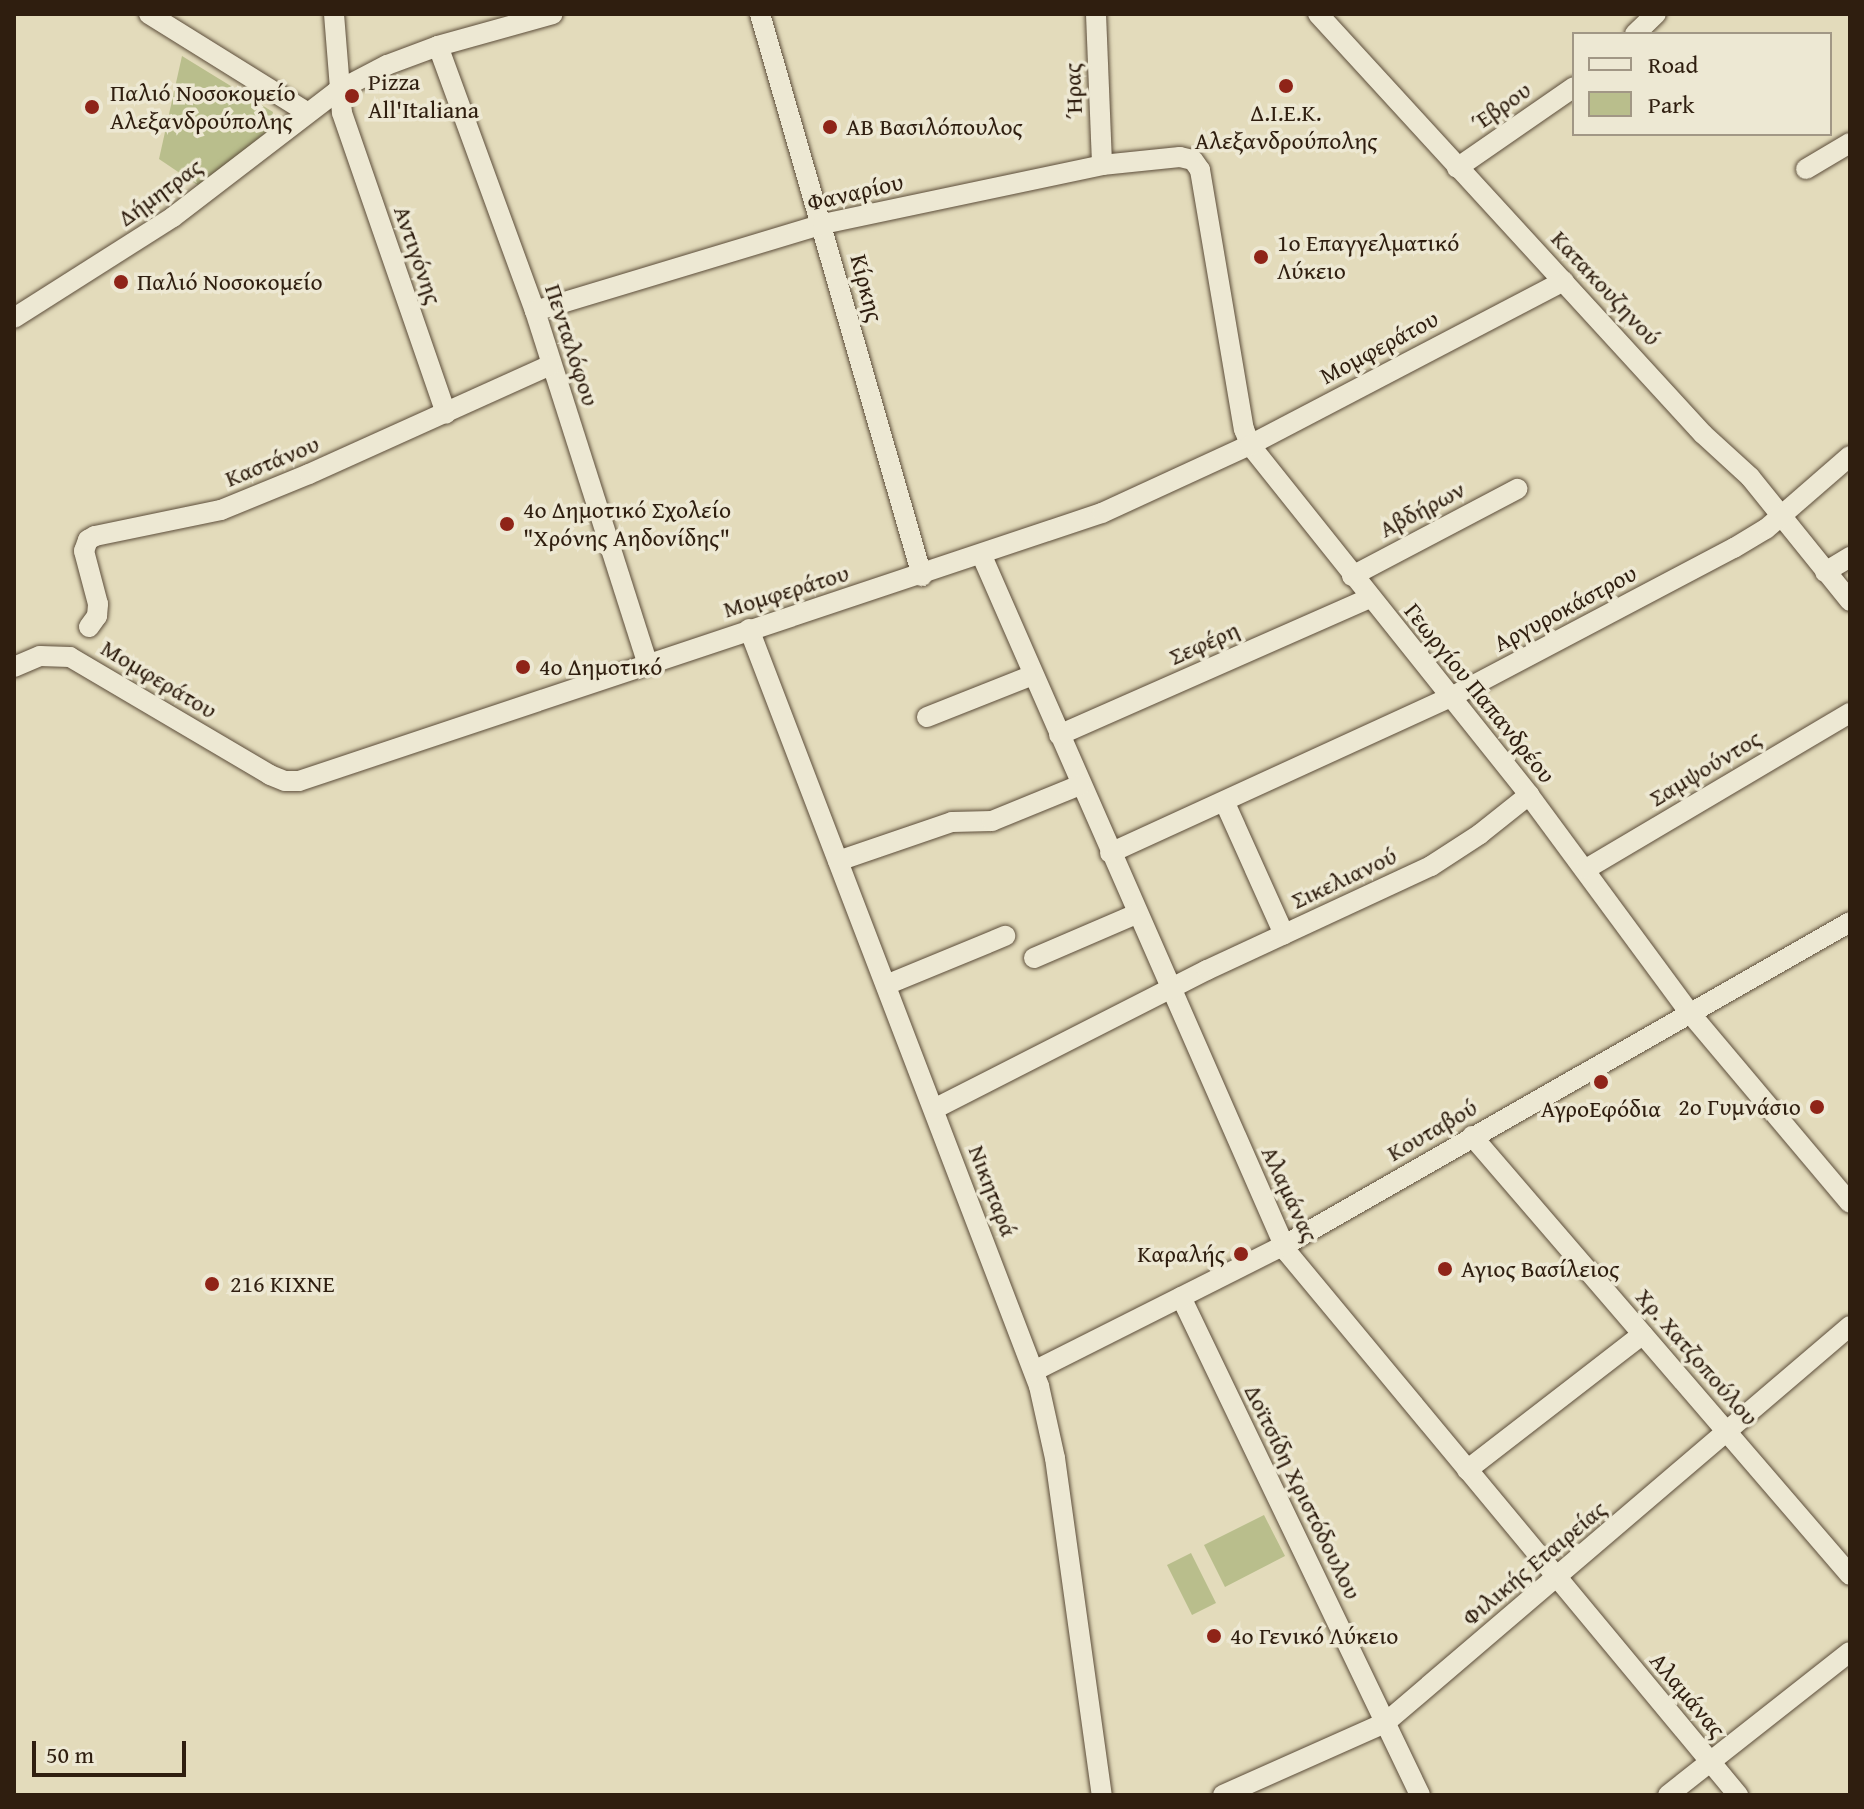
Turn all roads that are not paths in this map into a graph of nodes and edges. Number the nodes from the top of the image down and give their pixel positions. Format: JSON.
{"nodes":[{"id":1,"x":149,"y":14,"type":"edge"},
{"id":2,"x":334,"y":14,"type":"edge"},
{"id":3,"x":760,"y":14,"type":"edge"},
{"id":4,"x":1096,"y":14,"type":"edge"},
{"id":5,"x":1318,"y":14,"type":"edge"},
{"id":6,"x":1656,"y":14,"type":"edge"},
{"id":7,"x":549,"y":15,"type":"edge"},
{"id":8,"x":1637,"y":32,"type":"edge"},
{"id":9,"x":438,"y":46,"type":"junction"},
{"id":10,"x":1572,"y":88,"type":"edge"},
{"id":11,"x":337,"y":91,"type":"junction"},
{"id":12,"x":308,"y":113,"type":"junction"},
{"id":13,"x":1850,"y":143,"type":"edge"},
{"id":14,"x":1193,"y":160,"type":"joint"},
{"id":15,"x":1102,"y":165,"type":"junction"},
{"id":16,"x":1457,"y":168,"type":"junction"},
{"id":17,"x":1806,"y":169,"type":"dead end"},
{"id":18,"x":823,"y":224,"type":"junction"},
{"id":19,"x":1564,"y":281,"type":"junction"},
{"id":20,"x":535,"y":311,"type":"junction"},
{"id":21,"x":14,"y":318,"type":"edge"},
{"id":22,"x":550,"y":365,"type":"junction"},
{"id":23,"x":446,"y":413,"type":"junction"},
{"id":24,"x":1250,"y":445,"type":"junction"},
{"id":25,"x":1850,"y":456,"type":"edge"},
{"id":26,"x":1517,"y":489,"type":"dead end"},
{"id":27,"x":1782,"y":516,"type":"junction"},
{"id":28,"x":982,"y":556,"type":"junction"},
{"id":29,"x":1850,"y":557,"type":"edge"},
{"id":30,"x":1825,"y":572,"type":"junction"},
{"id":31,"x":922,"y":576,"type":"junction"},
{"id":32,"x":1352,"y":576,"type":"junction"},
{"id":33,"x":1370,"y":598,"type":"junction"},
{"id":34,"x":1850,"y":601,"type":"edge"},
{"id":35,"x":89,"y":627,"type":"dead end"},
{"id":36,"x":749,"y":629,"type":"junction"},
{"id":37,"x":647,"y":663,"type":"junction"},
{"id":38,"x":14,"y":667,"type":"edge"},
{"id":39,"x":1033,"y":675,"type":"junction"},
{"id":40,"x":1451,"y":697,"type":"junction"},
{"id":41,"x":1850,"y":713,"type":"edge"},
{"id":42,"x":927,"y":717,"type":"dead end"},
{"id":43,"x":1059,"y":735,"type":"junction"},
{"id":44,"x":1080,"y":785,"type":"junction"},
{"id":45,"x":1529,"y":795,"type":"junction"},
{"id":46,"x":1225,"y":803,"type":"junction"},
{"id":47,"x":1110,"y":853,"type":"junction"},
{"id":48,"x":838,"y":861,"type":"junction"},
{"id":49,"x":1586,"y":869,"type":"junction"},
{"id":50,"x":1136,"y":914,"type":"junction"},
{"id":51,"x":1850,"y":922,"type":"edge"},
{"id":52,"x":1284,"y":934,"type":"junction"},
{"id":53,"x":1005,"y":936,"type":"dead end"},
{"id":54,"x":1034,"y":958,"type":"dead end"},
{"id":55,"x":886,"y":985,"type":"junction"},
{"id":56,"x":1169,"y":989,"type":"junction"},
{"id":57,"x":1690,"y":1013,"type":"junction"},
{"id":58,"x":934,"y":1109,"type":"junction"},
{"id":59,"x":1472,"y":1136,"type":"junction"},
{"id":60,"x":1850,"y":1203,"type":"edge"},
{"id":61,"x":1283,"y":1246,"type":"junction"},
{"id":62,"x":1181,"y":1297,"type":"junction"},
{"id":63,"x":1850,"y":1326,"type":"edge"},
{"id":64,"x":1643,"y":1334,"type":"junction"},
{"id":65,"x":1034,"y":1371,"type":"junction"},
{"id":66,"x":1727,"y":1431,"type":"junction"},
{"id":67,"x":1467,"y":1470,"type":"junction"},
{"id":68,"x":1850,"y":1575,"type":"edge"},
{"id":69,"x":1557,"y":1579,"type":"junction"},
{"id":70,"x":1850,"y":1652,"type":"edge"},
{"id":71,"x":1385,"y":1723,"type":"junction"},
{"id":72,"x":1710,"y":1761,"type":"junction"},
{"id":73,"x":1102,"y":1795,"type":"edge"},
{"id":74,"x":1223,"y":1795,"type":"edge"},
{"id":75,"x":1420,"y":1795,"type":"edge"},
{"id":76,"x":1668,"y":1795,"type":"edge"},
{"id":77,"x":1738,"y":1795,"type":"edge"}],
"edges":[{"from":1,"to":12,"type":"street"},
{"from":2,"to":11,"type":"street"},
{"from":3,"to":18,"type":"street","name":"Κίρκης"},
{"from":4,"to":15,"type":"street","name":"Ήρας"},
{"from":5,"to":16,"type":"street","name":"Κατακουζηνού"},
{"from":6,"to":8,"type":"street"},
{"from":7,"to":9,"type":"street","name":"Δήμητρας"},
{"from":9,"to":11,"type":"street","name":"Δήμητρας"},
{"from":9,"to":20,"type":"street","name":"Πενταλόφου"},
{"from":10,"to":16,"type":"street","name":"Έβρου"},
{"from":11,"to":12,"type":"street","name":"Δήμητρας"},
{"from":11,"to":23,"type":"street","name":"Αντιγόνης"},
{"from":12,"to":21,"type":"street","name":"Δήμητρας"},
{"from":13,"to":17,"type":"street"},
{"from":14,"to":15,"type":"street","name":"Φαναρίου"},
{"from":14,"to":24,"type":"street","name":"Γεωργίου Παπανδρέου"},
{"from":15,"to":18,"type":"street","name":"Φαναρίου"},
{"from":16,"to":19,"type":"street","name":"Κατακουζηνού"},
{"from":18,"to":20,"type":"street","name":"Φαναρίου"},
{"from":18,"to":31,"type":"street","name":"Κίρκης"},
{"from":19,"to":24,"type":"street","name":"Μομφεράτου"},
{"from":19,"to":27,"type":"street","name":"Κατακουζηνού"},
{"from":20,"to":22,"type":"street","name":"Πενταλόφου"},
{"from":22,"to":23,"type":"street","name":"Καστάνου"},
{"from":22,"to":37,"type":"street","name":"Πενταλόφου"},
{"from":23,"to":35,"type":"street","name":"Καστάνου"},
{"from":24,"to":28,"type":"street","name":"Μομφεράτου"},
{"from":24,"to":32,"type":"street","name":"Γεωργίου Παπανδρέου"},
{"from":25,"to":27,"type":"street","name":"Αργυροκάστρου"},
{"from":26,"to":32,"type":"street","name":"Αβδήρων"},
{"from":27,"to":30,"type":"street","name":"Κατακουζηνού"},
{"from":27,"to":40,"type":"street","name":"Αργυροκάστρου"},
{"from":28,"to":31,"type":"street","name":"Μομφεράτου"},
{"from":28,"to":39,"type":"street","name":"Αλαμάνας"},
{"from":29,"to":30,"type":"street"},
{"from":30,"to":34,"type":"street","name":"Κατακουζηνού"},
{"from":31,"to":36,"type":"street","name":"Μομφεράτου"},
{"from":32,"to":33,"type":"street","name":"Γεωργίου Παπανδρέου"},
{"from":33,"to":40,"type":"street","name":"Γεωργίου Παπανδρέου"},
{"from":33,"to":43,"type":"street","name":"Σεφέρη"},
{"from":36,"to":37,"type":"street","name":"Μομφεράτου"},
{"from":36,"to":48,"type":"street","name":"Νικηταρά"},
{"from":37,"to":38,"type":"street","name":"Μομφεράτου"},
{"from":39,"to":42,"type":"street"},
{"from":39,"to":43,"type":"street","name":"Αλαμάνας"},
{"from":40,"to":45,"type":"street","name":"Γεωργίου Παπανδρέου"},
{"from":40,"to":46,"type":"street","name":"Αργυροκάστρου"},
{"from":41,"to":49,"type":"street","name":"Σαμψούντος"},
{"from":43,"to":44,"type":"street","name":"Αλαμάνας"},
{"from":44,"to":47,"type":"street","name":"Αλαμάνας"},
{"from":44,"to":48,"type":"street"},
{"from":45,"to":49,"type":"street","name":"Γεωργίου Παπανδρέου"},
{"from":45,"to":52,"type":"street","name":"Σικελιανού"},
{"from":46,"to":47,"type":"street","name":"Αργυροκάστρου"},
{"from":46,"to":52,"type":"street"},
{"from":47,"to":50,"type":"street","name":"Αλαμάνας"},
{"from":48,"to":55,"type":"street","name":"Νικηταρά"},
{"from":49,"to":57,"type":"street","name":"Γεωργίου Παπανδρέου"},
{"from":50,"to":54,"type":"street"},
{"from":50,"to":56,"type":"street","name":"Αλαμάνας"},
{"from":51,"to":57,"type":"street","name":"Κουταβού"},
{"from":52,"to":56,"type":"street","name":"Σικελιανού"},
{"from":53,"to":55,"type":"street"},
{"from":55,"to":58,"type":"street","name":"Νικηταρά"},
{"from":56,"to":58,"type":"street","name":"Σικελιανού"},
{"from":56,"to":61,"type":"street","name":"Αλαμάνας"},
{"from":57,"to":59,"type":"street","name":"Κουταβού"},
{"from":57,"to":60,"type":"street","name":"Γεωργίου Παπανδρέου"},
{"from":58,"to":65,"type":"street","name":"Νικηταρά"},
{"from":59,"to":61,"type":"street","name":"Κουταβού"},
{"from":59,"to":64,"type":"street","name":"Χρ. Χατζοπούλου"},
{"from":61,"to":62,"type":"street","name":"Κουταβού"},
{"from":61,"to":67,"type":"street","name":"Αλαμάνας"},
{"from":62,"to":65,"type":"street","name":"Κουταβού"},
{"from":62,"to":71,"type":"street","name":"Δοϊτσίδη Χριστόδουλου"},
{"from":63,"to":66,"type":"street","name":"Φιλικής Εταιρείας"},
{"from":64,"to":66,"type":"street","name":"Χρ. Χατζοπούλου"},
{"from":64,"to":67,"type":"street"},
{"from":65,"to":73,"type":"street","name":"Νικηταρά"},
{"from":66,"to":68,"type":"street","name":"Χρ. Χατζοπούλου"},
{"from":66,"to":69,"type":"street","name":"Φιλικής Εταιρείας"},
{"from":67,"to":69,"type":"street","name":"Αλαμάνας"},
{"from":69,"to":71,"type":"street","name":"Φιλικής Εταιρείας"},
{"from":69,"to":72,"type":"street","name":"Αλαμάνας"},
{"from":70,"to":72,"type":"street"},
{"from":71,"to":74,"type":"street","name":"Φιλικής Εταιρείας"},
{"from":71,"to":75,"type":"street","name":"Δοϊτσίδη Χριστόδουλου"},
{"from":72,"to":76,"type":"street"},
{"from":72,"to":77,"type":"street","name":"Αλαμάνας"}]}
